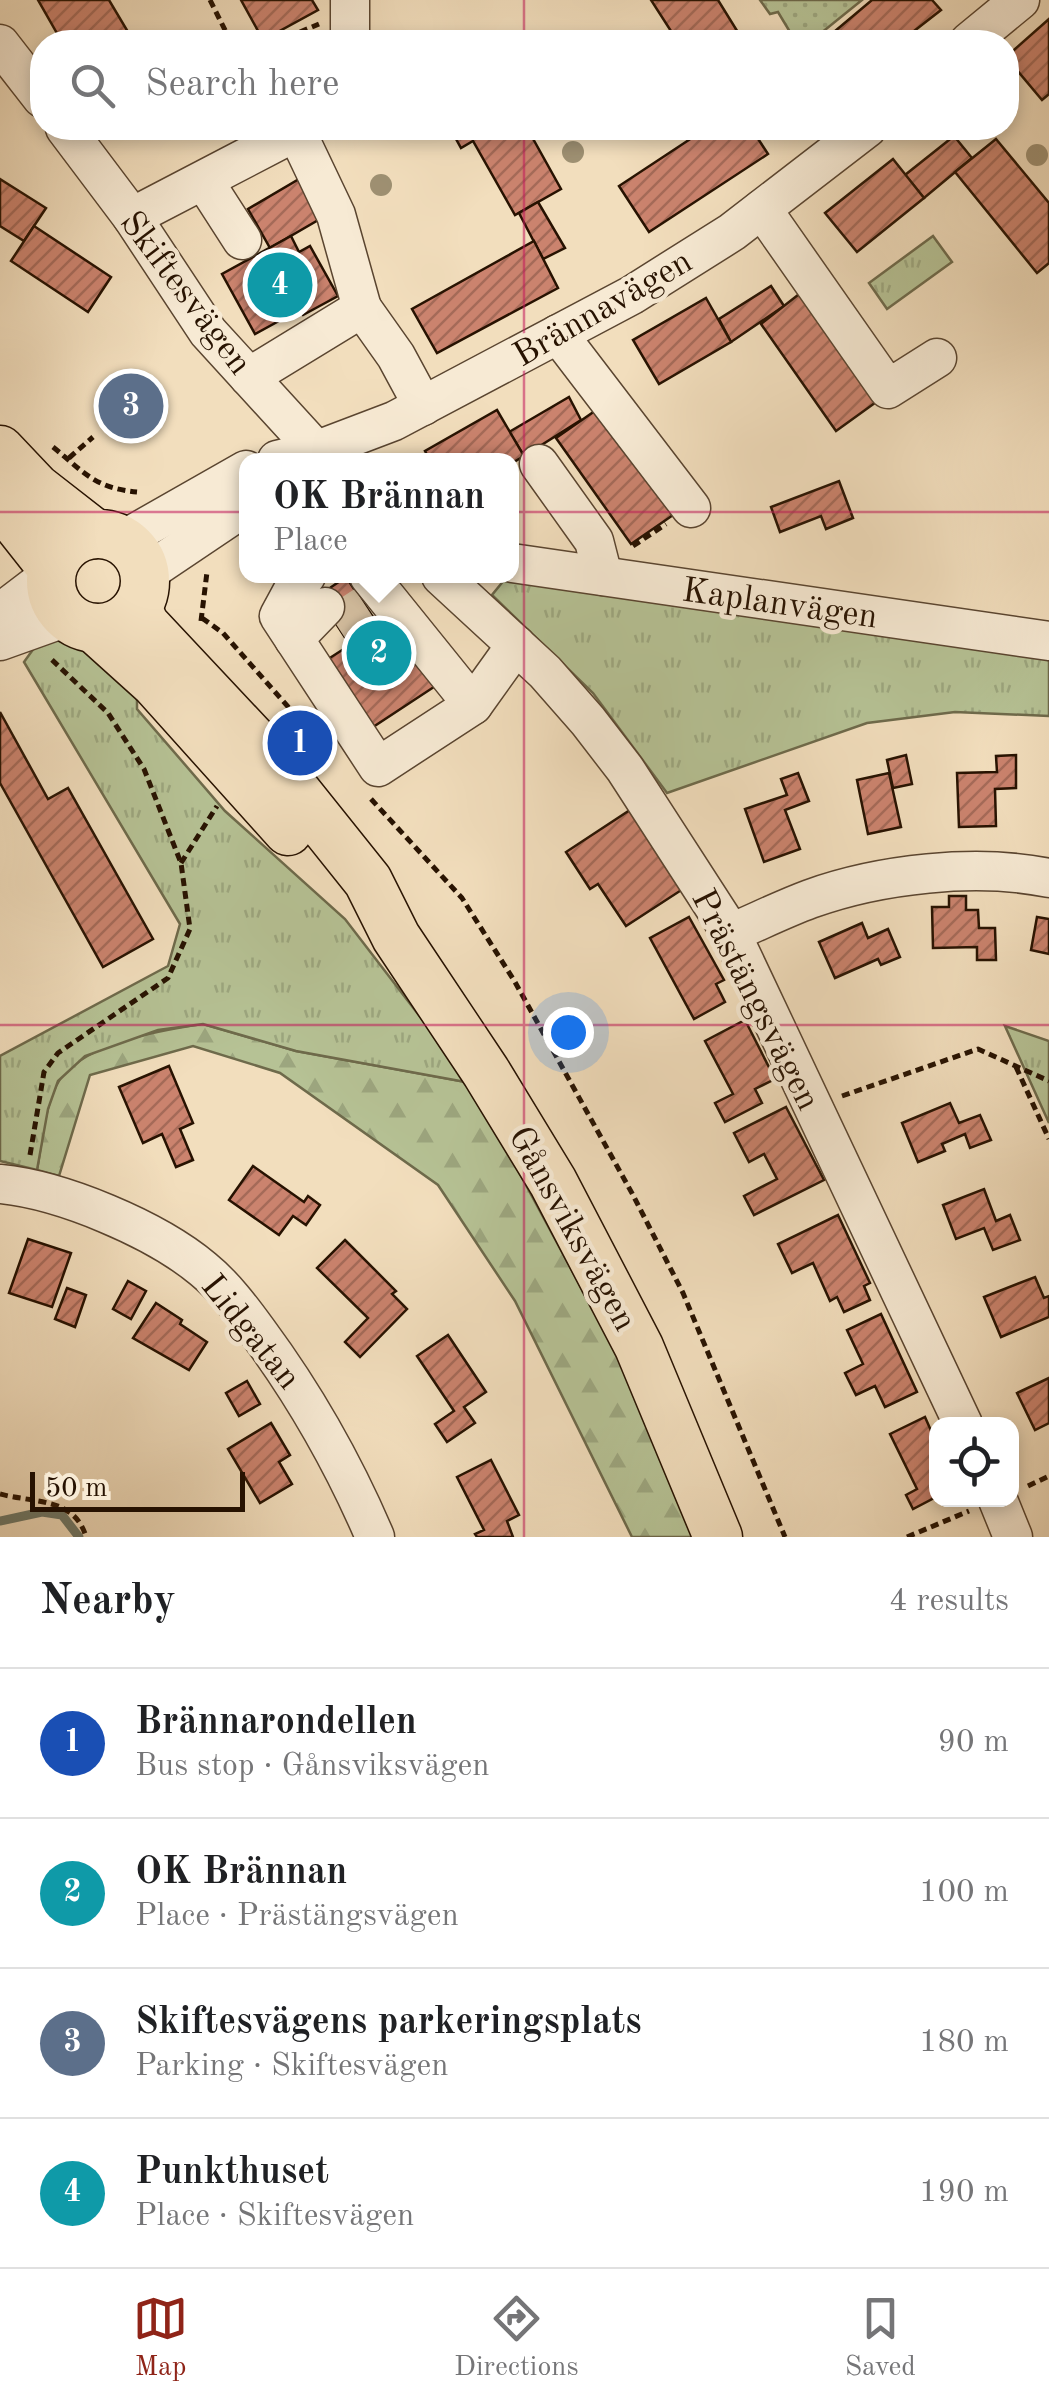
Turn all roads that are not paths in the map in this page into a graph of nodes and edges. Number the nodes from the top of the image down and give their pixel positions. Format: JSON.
{"nodes":[{"id":1,"x":1018,"y":1,"type":"edge"},
{"id":2,"x":983,"y":30,"type":"edge"},
{"id":3,"x":0,"y":44,"type":"edge"},
{"id":4,"x":30,"y":83,"type":"edge"},
{"id":5,"x":73,"y":140,"type":"edge"},
{"id":6,"x":280,"y":140,"type":"edge"},
{"id":7,"x":305,"y":140,"type":"edge"},
{"id":8,"x":851,"y":140,"type":"edge"},
{"id":9,"x":204,"y":181,"type":"junction"},
{"id":10,"x":762,"y":209,"type":"junction"},
{"id":11,"x":132,"y":217,"type":"junction"},
{"id":12,"x":242,"y":240,"type":"dead end"},
{"id":13,"x":362,"y":308,"type":"junction"},
{"id":14,"x":558,"y":334,"type":"junction"},
{"id":15,"x":937,"y":358,"type":"dead end"},
{"id":16,"x":249,"y":377,"type":"junction"},
{"id":17,"x":422,"y":406,"type":"junction"},
{"id":18,"x":0,"y":450,"type":"edge"},
{"id":19,"x":312,"y":453,"type":"edge"},
{"id":20,"x":324,"y":453,"type":"edge"},
{"id":21,"x":539,"y":464,"type":"dead end"},
{"id":22,"x":239,"y":475,"type":"edge"},
{"id":23,"x":0,"y":502,"type":"edge"},
{"id":24,"x":691,"y":508,"type":"road end"},
{"id":25,"x":239,"y":509,"type":"edge"},
{"id":26,"x":125,"y":564,"type":"junction"},
{"id":27,"x":519,"y":564,"type":"edge"},
{"id":28,"x":600,"y":568,"type":"junction"},
{"id":29,"x":298,"y":583,"type":"edge"},
{"id":30,"x":313,"y":583,"type":"edge"},
{"id":31,"x":449,"y":583,"type":"edge"},
{"id":32,"x":353,"y":595,"type":"edge"},
{"id":33,"x":62,"y":609,"type":"junction"},
{"id":34,"x":0,"y":614,"type":"edge"},
{"id":35,"x":0,"y":641,"type":"edge"},
{"id":36,"x":1049,"y":642,"type":"edge"},
{"id":37,"x":516,"y":646,"type":"junction"},
{"id":38,"x":300,"y":648,"type":"junction"},
{"id":39,"x":473,"y":705,"type":"junction"},
{"id":40,"x":1049,"y":878,"type":"edge"},
{"id":41,"x":731,"y":934,"type":"junction"},
{"id":42,"x":396,"y":937,"type":"junction"},
{"id":43,"x":13,"y":1186,"type":"edge"},
{"id":44,"x":960,"y":1417,"type":"edge"},
{"id":45,"x":991,"y":1507,"type":"edge"},
{"id":46,"x":375,"y":1537,"type":"edge"},
{"id":47,"x":718,"y":1537,"type":"edge"},
{"id":48,"x":1013,"y":1537,"type":"edge"}],
"edges":[{"from":1,"to":2,"type":"street"},
{"from":3,"to":4,"type":"street"},
{"from":5,"to":11,"type":"street","name":"Skiftesvägen"},
{"from":6,"to":9,"type":"street"},
{"from":7,"to":13,"type":"street"},
{"from":8,"to":10,"type":"street","name":"Brännavägen"},
{"from":9,"to":11,"type":"street"},
{"from":9,"to":12,"type":"street"},
{"from":10,"to":14,"type":"street","name":"Brännavägen"},
{"from":10,"to":15,"type":"street"},
{"from":11,"to":16,"type":"street","name":"Skiftesvägen"},
{"from":13,"to":16,"type":"street"},
{"from":13,"to":17,"type":"street"},
{"from":14,"to":17,"type":"street","name":"Brännavägen"},
{"from":14,"to":24,"type":"street"},
{"from":16,"to":19,"type":"street","name":"Skiftesvägen"},
{"from":17,"to":20,"type":"street","name":"Brännavägen"},
{"from":18,"to":26,"type":"main road","name":"Gånsviksvägen"},
{"from":21,"to":28,"type":"street"},
{"from":22,"to":26,"type":"street"},
{"from":23,"to":33,"type":"main road","name":"Gånsviksvägen"},
{"from":25,"to":26,"type":"street"},
{"from":26,"to":33,"type":"main road"},
{"from":26,"to":33,"type":"main road"},
{"from":26,"to":42,"type":"main road","name":"Gånsviksvägen"},
{"from":27,"to":28,"type":"street","name":"Kaplanvägen"},
{"from":28,"to":36,"type":"street","name":"Kaplanvägen"},
{"from":29,"to":38,"type":"street"},
{"from":30,"to":32,"type":"street"},
{"from":31,"to":37,"type":"street","name":"Prästängsvägen"},
{"from":32,"to":38,"type":"street"},
{"from":32,"to":39,"type":"street"},
{"from":33,"to":34,"type":"street"},
{"from":33,"to":35,"type":"street"},
{"from":33,"to":42,"type":"main road","name":"Gånsviksvägen"},
{"from":37,"to":39,"type":"street"},
{"from":37,"to":41,"type":"street","name":"Prästängsvägen"},
{"from":38,"to":39,"type":"street"},
{"from":40,"to":41,"type":"street"},
{"from":41,"to":44,"type":"street","name":"Prästängsvägen"},
{"from":42,"to":47,"type":"main road","name":"Gånsviksvägen"},
{"from":43,"to":46,"type":"street","name":"Lidgatan"},
{"from":45,"to":48,"type":"street"}]}
